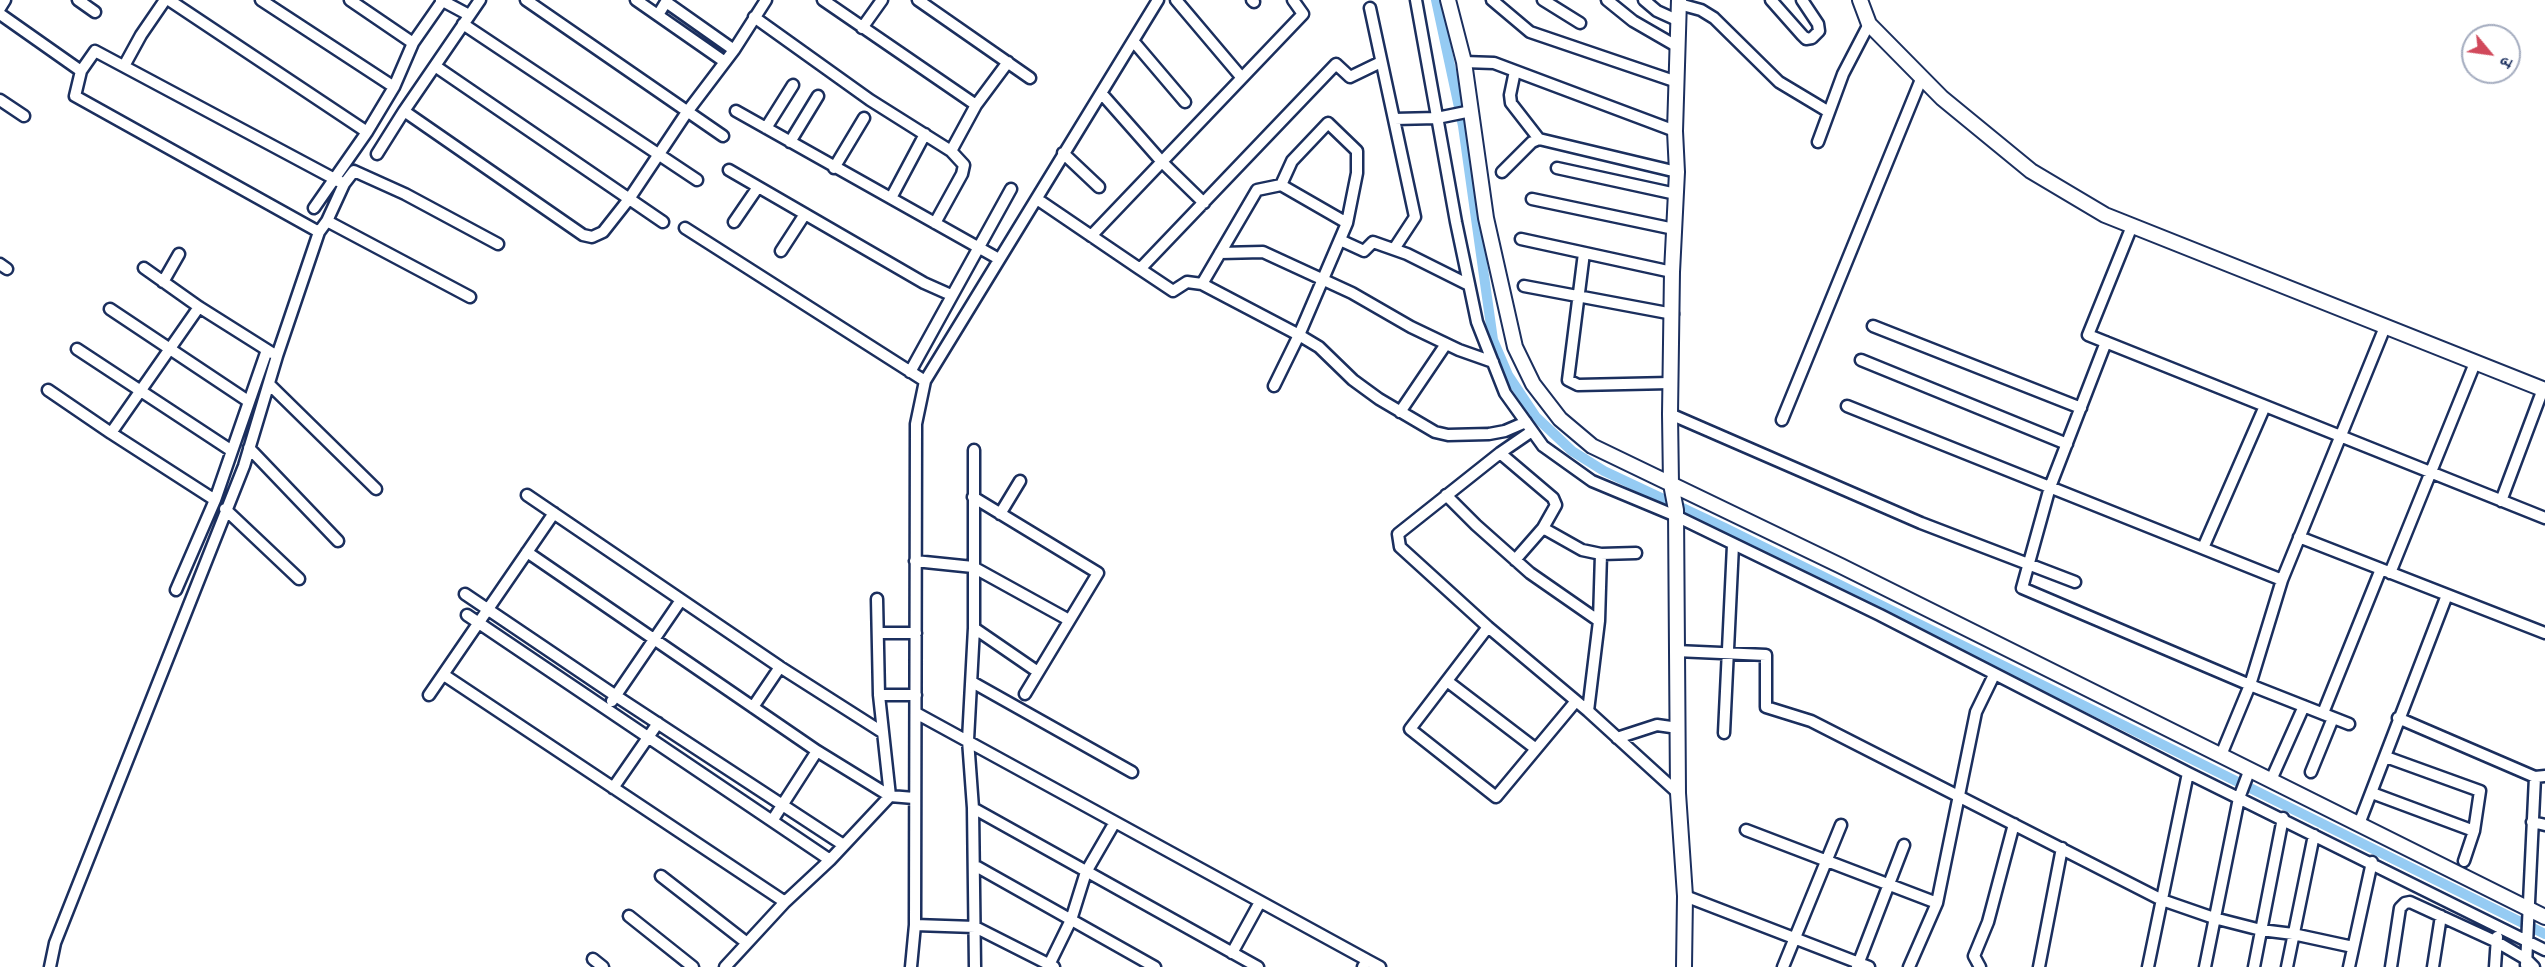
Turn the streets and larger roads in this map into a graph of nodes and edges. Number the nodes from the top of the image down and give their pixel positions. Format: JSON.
{"nodes":[{"id":1,"x":6,"y":0,"type":"edge"},
{"id":2,"x":78,"y":0,"type":"edge"},
{"id":3,"x":167,"y":0,"type":"edge"},
{"id":4,"x":261,"y":0,"type":"edge"},
{"id":5,"x":350,"y":0,"type":"edge"},
{"id":6,"x":442,"y":0,"type":"edge"},
{"id":7,"x":480,"y":0,"type":"edge"},
{"id":8,"x":525,"y":0,"type":"edge"},
{"id":9,"x":636,"y":0,"type":"edge"},
{"id":10,"x":823,"y":0,"type":"edge"},
{"id":11,"x":882,"y":0,"type":"edge"},
{"id":12,"x":918,"y":0,"type":"edge"},
{"id":13,"x":1158,"y":0,"type":"edge"},
{"id":14,"x":1176,"y":0,"type":"edge"},
{"id":15,"x":1293,"y":0,"type":"edge"},
{"id":16,"x":1416,"y":0,"type":"edge"},
{"id":17,"x":1448,"y":0,"type":"edge"},
{"id":18,"x":1492,"y":0,"type":"edge"},
{"id":19,"x":1543,"y":0,"type":"edge"},
{"id":20,"x":1606,"y":0,"type":"edge"},
{"id":21,"x":1644,"y":0,"type":"edge"},
{"id":22,"x":1771,"y":0,"type":"edge"},
{"id":23,"x":1802,"y":0,"type":"edge"},
{"id":24,"x":665,"y":1,"type":"edge"},
{"id":25,"x":1860,"y":1,"type":"edge"},
{"id":26,"x":762,"y":2,"type":"edge"},
{"id":27,"x":1679,"y":2,"type":"edge"},
{"id":28,"x":0,"y":8,"type":"edge"},
{"id":29,"x":1370,"y":8,"type":"dead end"},
{"id":30,"x":95,"y":12,"type":"dead end"},
{"id":31,"x":0,"y":14,"type":"edge"},
{"id":32,"x":658,"y":15,"type":"junction"},
{"id":33,"x":754,"y":17,"type":"junction"},
{"id":34,"x":466,"y":20,"type":"junction"},
{"id":35,"x":1678,"y":21,"type":"junction"},
{"id":36,"x":1580,"y":23,"type":"dead end"},
{"id":37,"x":1869,"y":24,"type":"junction"},
{"id":38,"x":862,"y":28,"type":"junction"},
{"id":39,"x":1134,"y":42,"type":"junction"},
{"id":40,"x":413,"y":43,"type":"junction"},
{"id":41,"x":1678,"y":47,"type":"junction"},
{"id":42,"x":734,"y":50,"type":"junction"},
{"id":43,"x":725,"y":62,"type":"junction"},
{"id":44,"x":1008,"y":62,"type":"junction"},
{"id":45,"x":1381,"y":62,"type":"junction"},
{"id":46,"x":1464,"y":62,"type":"junction"},
{"id":47,"x":124,"y":66,"type":"junction"},
{"id":48,"x":435,"y":66,"type":"junction"},
{"id":49,"x":81,"y":71,"type":"junction"},
{"id":50,"x":1515,"y":71,"type":"junction"},
{"id":51,"x":1922,"y":77,"type":"junction"},
{"id":52,"x":1030,"y":78,"type":"dead end"},
{"id":53,"x":1242,"y":78,"type":"junction"},
{"id":54,"x":1677,"y":82,"type":"junction"},
{"id":55,"x":793,"y":85,"type":"dead end"},
{"id":56,"x":394,"y":87,"type":"junction"},
{"id":57,"x":1102,"y":94,"type":"junction"},
{"id":58,"x":818,"y":96,"type":"dead end"},
{"id":59,"x":0,"y":100,"type":"edge"},
{"id":60,"x":1185,"y":102,"type":"dead end"},
{"id":61,"x":976,"y":105,"type":"junction"},
{"id":62,"x":404,"y":111,"type":"junction"},
{"id":63,"x":736,"y":111,"type":"dead end"},
{"id":64,"x":687,"y":112,"type":"junction"},
{"id":65,"x":1464,"y":112,"type":"junction"},
{"id":66,"x":1829,"y":112,"type":"junction"},
{"id":67,"x":24,"y":116,"type":"dead end"},
{"id":68,"x":864,"y":118,"type":"dead end"},
{"id":69,"x":1437,"y":118,"type":"junction"},
{"id":70,"x":1394,"y":119,"type":"junction"},
{"id":71,"x":766,"y":128,"type":"junction"},
{"id":72,"x":1676,"y":131,"type":"junction"},
{"id":73,"x":367,"y":132,"type":"junction"},
{"id":74,"x":925,"y":134,"type":"junction"},
{"id":75,"x":723,"y":136,"type":"dead end"},
{"id":76,"x":1539,"y":139,"type":"junction"},
{"id":77,"x":790,"y":142,"type":"junction"},
{"id":78,"x":1818,"y":142,"type":"dead end"},
{"id":79,"x":951,"y":151,"type":"junction"},
{"id":80,"x":659,"y":153,"type":"junction"},
{"id":81,"x":1063,"y":153,"type":"junction"},
{"id":82,"x":377,"y":154,"type":"dead end"},
{"id":83,"x":1162,"y":162,"type":"junction"},
{"id":84,"x":834,"y":168,"type":"junction"},
{"id":85,"x":1557,"y":168,"type":"dead end"},
{"id":86,"x":729,"y":170,"type":"dead end"},
{"id":87,"x":1502,"y":172,"type":"dead end"},
{"id":88,"x":1677,"y":172,"type":"junction"},
{"id":89,"x":697,"y":180,"type":"dead end"},
{"id":90,"x":338,"y":181,"type":"junction"},
{"id":91,"x":1281,"y":185,"type":"junction"},
{"id":92,"x":758,"y":187,"type":"junction"},
{"id":93,"x":1099,"y":187,"type":"dead end"},
{"id":94,"x":1011,"y":189,"type":"dead end"},
{"id":95,"x":1676,"y":194,"type":"junction"},
{"id":96,"x":891,"y":198,"type":"junction"},
{"id":97,"x":628,"y":199,"type":"junction"},
{"id":98,"x":1037,"y":199,"type":"junction"},
{"id":99,"x":1532,"y":199,"type":"dead end"},
{"id":100,"x":1204,"y":203,"type":"junction"},
{"id":101,"x":314,"y":208,"type":"dead end"},
{"id":102,"x":804,"y":214,"type":"junction"},
{"id":103,"x":327,"y":221,"type":"junction"},
{"id":104,"x":663,"y":222,"type":"dead end"},
{"id":105,"x":734,"y":222,"type":"dead end"},
{"id":106,"x":935,"y":223,"type":"junction"},
{"id":107,"x":1347,"y":223,"type":"junction"},
{"id":108,"x":2132,"y":226,"type":"junction"},
{"id":109,"x":685,"y":228,"type":"dead end"},
{"id":110,"x":1674,"y":230,"type":"junction"},
{"id":111,"x":319,"y":232,"type":"junction"},
{"id":112,"x":1091,"y":236,"type":"junction"},
{"id":113,"x":1521,"y":239,"type":"dead end"},
{"id":114,"x":1340,"y":240,"type":"junction"},
{"id":115,"x":498,"y":244,"type":"dead end"},
{"id":116,"x":1394,"y":249,"type":"junction"},
{"id":117,"x":781,"y":251,"type":"dead end"},
{"id":118,"x":1584,"y":253,"type":"junction"},
{"id":119,"x":179,"y":254,"type":"dead end"},
{"id":120,"x":989,"y":254,"type":"junction"},
{"id":121,"x":1220,"y":254,"type":"junction"},
{"id":122,"x":144,"y":268,"type":"dead end"},
{"id":123,"x":1140,"y":269,"type":"junction"},
{"id":124,"x":1672,"y":272,"type":"junction"},
{"id":125,"x":1322,"y":278,"type":"junction"},
{"id":126,"x":163,"y":282,"type":"junction"},
{"id":127,"x":1202,"y":285,"type":"junction"},
{"id":128,"x":1469,"y":285,"type":"junction"},
{"id":129,"x":1524,"y":286,"type":"dead end"},
{"id":130,"x":951,"y":295,"type":"junction"},
{"id":131,"x":1578,"y":296,"type":"junction"},
{"id":132,"x":470,"y":297,"type":"dead end"},
{"id":133,"x":199,"y":307,"type":"junction"},
{"id":134,"x":110,"y":309,"type":"dead end"},
{"id":135,"x":1673,"y":314,"type":"junction"},
{"id":136,"x":1873,"y":326,"type":"dead end"},
{"id":137,"x":2385,"y":327,"type":"junction"},
{"id":138,"x":1299,"y":335,"type":"junction"},
{"id":139,"x":2106,"y":342,"type":"junction"},
{"id":140,"x":1446,"y":344,"type":"junction"},
{"id":141,"x":77,"y":349,"type":"dead end"},
{"id":142,"x":169,"y":349,"type":"junction"},
{"id":143,"x":267,"y":350,"type":"junction"},
{"id":144,"x":277,"y":356,"type":"junction"},
{"id":145,"x":1861,"y":360,"type":"dead end"},
{"id":146,"x":1493,"y":362,"type":"junction"},
{"id":147,"x":2475,"y":363,"type":"junction"},
{"id":148,"x":917,"y":376,"type":"junction"},
{"id":149,"x":1670,"y":384,"type":"junction"},
{"id":150,"x":270,"y":385,"type":"junction"},
{"id":151,"x":1274,"y":386,"type":"dead end"},
{"id":152,"x":2544,"y":389,"type":"edge"},
{"id":153,"x":48,"y":390,"type":"dead end"},
{"id":154,"x":140,"y":391,"type":"junction"},
{"id":155,"x":248,"y":401,"type":"junction"},
{"id":156,"x":1847,"y":406,"type":"dead end"},
{"id":157,"x":2265,"y":406,"type":"junction"},
{"id":158,"x":2081,"y":408,"type":"junction"},
{"id":159,"x":1400,"y":412,"type":"junction"},
{"id":160,"x":1670,"y":414,"type":"junction"},
{"id":161,"x":1782,"y":420,"type":"dead end"},
{"id":162,"x":1529,"y":426,"type":"junction"},
{"id":163,"x":111,"y":433,"type":"junction"},
{"id":164,"x":2341,"y":436,"type":"junction"},
{"id":165,"x":2067,"y":444,"type":"junction"},
{"id":166,"x":249,"y":448,"type":"junction"},
{"id":167,"x":974,"y":450,"type":"dead end"},
{"id":168,"x":232,"y":451,"type":"junction"},
{"id":169,"x":1500,"y":453,"type":"junction"},
{"id":170,"x":2431,"y":472,"type":"junction"},
{"id":171,"x":1020,"y":481,"type":"dead end"},
{"id":172,"x":2050,"y":487,"type":"junction"},
{"id":173,"x":1673,"y":488,"type":"junction"},
{"id":174,"x":376,"y":489,"type":"dead end"},
{"id":175,"x":527,"y":495,"type":"dead end"},
{"id":176,"x":1446,"y":495,"type":"junction"},
{"id":177,"x":973,"y":497,"type":"junction"},
{"id":178,"x":215,"y":500,"type":"junction"},
{"id":179,"x":2501,"y":501,"type":"junction"},
{"id":180,"x":225,"y":509,"type":"junction"},
{"id":181,"x":554,"y":513,"type":"junction"},
{"id":182,"x":1676,"y":513,"type":"junction"},
{"id":183,"x":1000,"y":514,"type":"junction"},
{"id":184,"x":2545,"y":518,"type":"edge"},
{"id":185,"x":1542,"y":528,"type":"junction"},
{"id":186,"x":2299,"y":537,"type":"junction"},
{"id":187,"x":338,"y":541,"type":"dead end"},
{"id":188,"x":1733,"y":545,"type":"junction"},
{"id":189,"x":2203,"y":548,"type":"junction"},
{"id":190,"x":528,"y":552,"type":"junction"},
{"id":191,"x":1636,"y":553,"type":"dead end"},
{"id":192,"x":1601,"y":554,"type":"junction"},
{"id":193,"x":1515,"y":560,"type":"junction"},
{"id":194,"x":915,"y":561,"type":"junction"},
{"id":195,"x":2030,"y":564,"type":"junction"},
{"id":196,"x":973,"y":567,"type":"junction"},
{"id":197,"x":2386,"y":571,"type":"junction"},
{"id":198,"x":298,"y":579,"type":"dead end"},
{"id":199,"x":2282,"y":580,"type":"junction"},
{"id":200,"x":2075,"y":582,"type":"dead end"},
{"id":201,"x":176,"y":590,"type":"dead end"},
{"id":202,"x":465,"y":594,"type":"dead end"},
{"id":203,"x":2447,"y":595,"type":"junction"},
{"id":204,"x":877,"y":598,"type":"dead end"},
{"id":205,"x":681,"y":600,"type":"junction"},
{"id":206,"x":488,"y":610,"type":"junction"},
{"id":207,"x":467,"y":615,"type":"dead end"},
{"id":208,"x":1070,"y":620,"type":"junction"},
{"id":209,"x":1599,"y":621,"type":"junction"},
{"id":210,"x":480,"y":622,"type":"junction"},
{"id":211,"x":1488,"y":627,"type":"junction"},
{"id":212,"x":974,"y":628,"type":"junction"},
{"id":213,"x":878,"y":633,"type":"junction"},
{"id":214,"x":907,"y":633,"type":"junction"},
{"id":215,"x":2545,"y":633,"type":"edge"},
{"id":216,"x":654,"y":640,"type":"junction"},
{"id":217,"x":1676,"y":651,"type":"junction"},
{"id":218,"x":1727,"y":654,"type":"junction"},
{"id":219,"x":780,"y":667,"type":"junction"},
{"id":220,"x":1038,"y":672,"type":"junction"},
{"id":221,"x":444,"y":675,"type":"junction"},
{"id":222,"x":1994,"y":675,"type":"junction"},
{"id":223,"x":1446,"y":681,"type":"junction"},
{"id":224,"x":972,"y":682,"type":"junction"},
{"id":225,"x":2250,"y":685,"type":"junction"},
{"id":226,"x":1025,"y":694,"type":"dead end"},
{"id":227,"x":429,"y":695,"type":"dead end"},
{"id":228,"x":879,"y":695,"type":"junction"},
{"id":229,"x":908,"y":695,"type":"junction"},
{"id":230,"x":616,"y":696,"type":"junction"},
{"id":231,"x":1576,"y":701,"type":"junction"},
{"id":232,"x":2304,"y":706,"type":"junction"},
{"id":233,"x":753,"y":707,"type":"junction"},
{"id":234,"x":606,"y":709,"type":"junction"},
{"id":235,"x":1588,"y":711,"type":"junction"},
{"id":236,"x":916,"y":713,"type":"junction"},
{"id":237,"x":2328,"y":715,"type":"junction"},
{"id":238,"x":2398,"y":718,"type":"junction"},
{"id":239,"x":658,"y":723,"type":"junction"},
{"id":240,"x":2349,"y":724,"type":"dead end"},
{"id":241,"x":1674,"y":727,"type":"junction"},
{"id":242,"x":882,"y":732,"type":"junction"},
{"id":243,"x":1724,"y":733,"type":"dead end"},
{"id":244,"x":648,"y":737,"type":"junction"},
{"id":245,"x":1617,"y":738,"type":"junction"},
{"id":246,"x":968,"y":740,"type":"junction"},
{"id":247,"x":1536,"y":749,"type":"junction"},
{"id":248,"x":817,"y":751,"type":"junction"},
{"id":249,"x":2221,"y":755,"type":"junction"},
{"id":250,"x":2385,"y":757,"type":"junction"},
{"id":251,"x":1132,"y":772,"type":"dead end"},
{"id":252,"x":2311,"y":772,"type":"dead end"},
{"id":253,"x":2188,"y":773,"type":"junction"},
{"id":254,"x":2248,"y":773,"type":"junction"},
{"id":255,"x":2540,"y":776,"type":"edge"},
{"id":256,"x":2271,"y":780,"type":"junction"},
{"id":257,"x":613,"y":788,"type":"junction"},
{"id":258,"x":1678,"y":793,"type":"junction"},
{"id":259,"x":2372,"y":793,"type":"junction"},
{"id":260,"x":2240,"y":794,"type":"junction"},
{"id":261,"x":1959,"y":795,"type":"junction"},
{"id":262,"x":903,"y":797,"type":"junction"},
{"id":263,"x":783,"y":804,"type":"junction"},
{"id":264,"x":973,"y":808,"type":"junction"},
{"id":265,"x":2283,"y":818,"type":"junction"},
{"id":266,"x":772,"y":821,"type":"junction"},
{"id":267,"x":1115,"y":822,"type":"junction"},
{"id":268,"x":2532,"y":822,"type":"junction"},
{"id":269,"x":2014,"y":824,"type":"junction"},
{"id":270,"x":2359,"y":824,"type":"junction"},
{"id":271,"x":1841,"y":825,"type":"dead end"},
{"id":272,"x":2545,"y":825,"type":"edge"},
{"id":273,"x":1746,"y":830,"type":"dead end"},
{"id":274,"x":2474,"y":831,"type":"junction"},
{"id":275,"x":2314,"y":835,"type":"junction"},
{"id":276,"x":842,"y":844,"type":"junction"},
{"id":277,"x":1904,"y":844,"type":"dead end"},
{"id":278,"x":2062,"y":848,"type":"junction"},
{"id":279,"x":830,"y":860,"type":"junction"},
{"id":280,"x":2464,"y":861,"type":"dead end"},
{"id":281,"x":1825,"y":862,"type":"junction"},
{"id":282,"x":2372,"y":862,"type":"junction"},
{"id":283,"x":974,"y":865,"type":"junction"},
{"id":284,"x":1086,"y":872,"type":"junction"},
{"id":285,"x":661,"y":876,"type":"dead end"},
{"id":286,"x":1888,"y":885,"type":"junction"},
{"id":287,"x":1684,"y":896,"type":"junction"},
{"id":288,"x":2162,"y":900,"type":"junction"},
{"id":289,"x":785,"y":902,"type":"junction"},
{"id":290,"x":1260,"y":902,"type":"junction"},
{"id":291,"x":1937,"y":903,"type":"junction"},
{"id":292,"x":2528,"y":914,"type":"junction"},
{"id":293,"x":629,"y":916,"type":"dead end"},
{"id":294,"x":2441,"y":916,"type":"junction"},
{"id":295,"x":2545,"y":917,"type":"edge"},
{"id":296,"x":2214,"y":918,"type":"junction"},
{"id":297,"x":1071,"y":920,"type":"junction"},
{"id":298,"x":915,"y":925,"type":"junction"},
{"id":299,"x":975,"y":927,"type":"junction"},
{"id":300,"x":2498,"y":927,"type":"junction"},
{"id":301,"x":2260,"y":930,"type":"junction"},
{"id":302,"x":2293,"y":934,"type":"junction"},
{"id":303,"x":1793,"y":938,"type":"junction"},
{"id":304,"x":2528,"y":940,"type":"junction"},
{"id":305,"x":2497,"y":942,"type":"junction"},
{"id":306,"x":747,"y":943,"type":"junction"},
{"id":307,"x":2353,"y":947,"type":"junction"},
{"id":308,"x":2545,"y":950,"type":"edge"},
{"id":309,"x":1232,"y":952,"type":"junction"},
{"id":310,"x":593,"y":959,"type":"dead end"},
{"id":311,"x":1365,"y":963,"type":"edge"},
{"id":312,"x":2529,"y":964,"type":"edge"},
{"id":313,"x":1050,"y":966,"type":"edge"},
{"id":314,"x":1861,"y":966,"type":"edge"},
{"id":315,"x":50,"y":967,"type":"edge"},
{"id":316,"x":603,"y":967,"type":"edge"},
{"id":317,"x":693,"y":967,"type":"edge"},
{"id":318,"x":725,"y":967,"type":"edge"},
{"id":319,"x":911,"y":967,"type":"edge"},
{"id":320,"x":975,"y":967,"type":"edge"},
{"id":321,"x":1155,"y":967,"type":"edge"},
{"id":322,"x":1258,"y":967,"type":"edge"},
{"id":323,"x":1380,"y":967,"type":"edge"},
{"id":324,"x":1684,"y":967,"type":"edge"},
{"id":325,"x":1783,"y":967,"type":"edge"},
{"id":326,"x":1909,"y":967,"type":"edge"},
{"id":327,"x":1980,"y":967,"type":"edge"},
{"id":328,"x":2039,"y":967,"type":"edge"},
{"id":329,"x":2148,"y":967,"type":"edge"},
{"id":330,"x":2205,"y":967,"type":"edge"},
{"id":331,"x":2254,"y":967,"type":"edge"},
{"id":332,"x":2287,"y":967,"type":"edge"},
{"id":333,"x":2349,"y":967,"type":"edge"},
{"id":334,"x":2391,"y":967,"type":"edge"},
{"id":335,"x":2433,"y":967,"type":"edge"},
{"id":336,"x":2495,"y":967,"type":"edge"}],
"edges":[{"from":1,"to":28,"type":"street"},
{"from":2,"to":30,"type":"street"},
{"from":3,"to":47,"type":"street"},
{"from":3,"to":73,"type":"street"},
{"from":4,"to":56,"type":"street"},
{"from":5,"to":40,"type":"street"},
{"from":6,"to":34,"type":"street"},
{"from":6,"to":40,"type":"street"},
{"from":7,"to":34,"type":"street"},
{"from":8,"to":64,"type":"street"},
{"from":9,"to":32,"type":"street"},
{"from":10,"to":38,"type":"street"},
{"from":11,"to":38,"type":"street"},
{"from":12,"to":44,"type":"street"},
{"from":13,"to":39,"type":"street"},
{"from":14,"to":53,"type":"street"},
{"from":15,"to":53,"type":"street"},
{"from":16,"to":69,"type":"street"},
{"from":17,"to":46,"type":"street"},
{"from":18,"to":54,"type":"street"},
{"from":19,"to":36,"type":"street"},
{"from":20,"to":41,"type":"street"},
{"from":21,"to":35,"type":"street"},
{"from":22,"to":23,"type":"street"},
{"from":24,"to":32,"type":"street"},
{"from":24,"to":42,"type":"street"},
{"from":25,"to":37,"type":"street"},
{"from":26,"to":33,"type":"street"},
{"from":27,"to":35,"type":"street"},
{"from":27,"to":66,"type":"street"},
{"from":29,"to":45,"type":"street"},
{"from":31,"to":49,"type":"street"},
{"from":32,"to":43,"type":"street"},
{"from":33,"to":42,"type":"street"},
{"from":33,"to":74,"type":"street"},
{"from":34,"to":48,"type":"street"},
{"from":34,"to":80,"type":"street"},
{"from":35,"to":41,"type":"street"},
{"from":37,"to":51,"type":"street"},
{"from":37,"to":66,"type":"street"},
{"from":38,"to":61,"type":"street"},
{"from":39,"to":57,"type":"street"},
{"from":39,"to":60,"type":"street"},
{"from":40,"to":56,"type":"street"},
{"from":41,"to":54,"type":"street"},
{"from":42,"to":43,"type":"street"},
{"from":43,"to":64,"type":"street"},
{"from":44,"to":52,"type":"street"},
{"from":44,"to":61,"type":"street"},
{"from":45,"to":70,"type":"street"},
{"from":45,"to":100,"type":"street"},
{"from":46,"to":50,"type":"street"},
{"from":46,"to":65,"type":"street"},
{"from":47,"to":49,"type":"street"},
{"from":47,"to":90,"type":"street"},
{"from":48,"to":62,"type":"street"},
{"from":48,"to":97,"type":"street"},
{"from":49,"to":111,"type":"street"},
{"from":50,"to":72,"type":"street"},
{"from":50,"to":76,"type":"street"},
{"from":51,"to":108,"type":"street"},
{"from":51,"to":161,"type":"street"},
{"from":53,"to":83,"type":"street"},
{"from":54,"to":72,"type":"street"},
{"from":55,"to":71,"type":"street"},
{"from":56,"to":73,"type":"street"},
{"from":57,"to":81,"type":"street"},
{"from":57,"to":83,"type":"street"},
{"from":58,"to":77,"type":"street"},
{"from":59,"to":67,"type":"street"},
{"from":61,"to":79,"type":"street"},
{"from":62,"to":82,"type":"street"},
{"from":62,"to":97,"type":"street"},
{"from":63,"to":71,"type":"street"},
{"from":64,"to":75,"type":"street"},
{"from":64,"to":80,"type":"street"},
{"from":65,"to":69,"type":"street"},
{"from":65,"to":173,"type":"street"},
{"from":66,"to":78,"type":"street"},
{"from":68,"to":84,"type":"street"},
{"from":69,"to":70,"type":"street"},
{"from":69,"to":128,"type":"street"},
{"from":70,"to":116,"type":"street"},
{"from":71,"to":77,"type":"street"},
{"from":72,"to":88,"type":"street"},
{"from":73,"to":90,"type":"street"},
{"from":74,"to":79,"type":"street"},
{"from":74,"to":96,"type":"street"},
{"from":76,"to":87,"type":"street"},
{"from":76,"to":88,"type":"street"},
{"from":77,"to":84,"type":"street"},
{"from":79,"to":106,"type":"street"},
{"from":80,"to":89,"type":"street"},
{"from":80,"to":97,"type":"street"},
{"from":81,"to":93,"type":"street"},
{"from":81,"to":98,"type":"street"},
{"from":83,"to":100,"type":"street"},
{"from":83,"to":112,"type":"street"},
{"from":84,"to":96,"type":"street"},
{"from":85,"to":95,"type":"street"},
{"from":86,"to":92,"type":"street"},
{"from":88,"to":95,"type":"street"},
{"from":90,"to":101,"type":"street"},
{"from":90,"to":103,"type":"street"},
{"from":90,"to":115,"type":"street"},
{"from":91,"to":107,"type":"street"},
{"from":91,"to":107,"type":"street"},
{"from":91,"to":121,"type":"street"},
{"from":92,"to":102,"type":"street"},
{"from":92,"to":105,"type":"street"},
{"from":94,"to":120,"type":"street"},
{"from":95,"to":110,"type":"street"},
{"from":96,"to":106,"type":"street"},
{"from":97,"to":104,"type":"street"},
{"from":98,"to":112,"type":"street"},
{"from":98,"to":120,"type":"street"},
{"from":99,"to":110,"type":"street"},
{"from":100,"to":123,"type":"street"},
{"from":102,"to":117,"type":"street"},
{"from":102,"to":130,"type":"street"},
{"from":103,"to":111,"type":"street"},
{"from":103,"to":132,"type":"street"},
{"from":106,"to":120,"type":"street"},
{"from":107,"to":114,"type":"street"},
{"from":108,"to":137,"type":"street"},
{"from":108,"to":139,"type":"street"},
{"from":109,"to":148,"type":"street"},
{"from":110,"to":124,"type":"street"},
{"from":111,"to":144,"type":"street"},
{"from":112,"to":123,"type":"street"},
{"from":113,"to":118,"type":"street"},
{"from":114,"to":116,"type":"street"},
{"from":114,"to":125,"type":"street"},
{"from":116,"to":128,"type":"street"},
{"from":118,"to":124,"type":"street"},
{"from":118,"to":131,"type":"street"},
{"from":119,"to":126,"type":"street"},
{"from":120,"to":130,"type":"street"},
{"from":120,"to":148,"type":"street"},
{"from":121,"to":125,"type":"street"},
{"from":121,"to":127,"type":"street"},
{"from":122,"to":126,"type":"street"},
{"from":123,"to":127,"type":"street"},
{"from":124,"to":135,"type":"street"},
{"from":125,"to":138,"type":"street"},
{"from":125,"to":140,"type":"street"},
{"from":126,"to":133,"type":"street"},
{"from":127,"to":138,"type":"street"},
{"from":128,"to":146,"type":"street"},
{"from":129,"to":131,"type":"street"},
{"from":130,"to":148,"type":"street"},
{"from":131,"to":135,"type":"street"},
{"from":131,"to":149,"type":"street"},
{"from":133,"to":142,"type":"street"},
{"from":133,"to":143,"type":"street"},
{"from":134,"to":142,"type":"street"},
{"from":135,"to":149,"type":"street"},
{"from":136,"to":158,"type":"street"},
{"from":137,"to":147,"type":"street"},
{"from":137,"to":164,"type":"street"},
{"from":138,"to":151,"type":"street"},
{"from":138,"to":159,"type":"street"},
{"from":139,"to":157,"type":"street"},
{"from":139,"to":158,"type":"street"},
{"from":140,"to":146,"type":"street"},
{"from":140,"to":159,"type":"street"},
{"from":141,"to":154,"type":"street"},
{"from":142,"to":154,"type":"street"},
{"from":142,"to":155,"type":"street"},
{"from":143,"to":144,"type":"street"},
{"from":143,"to":155,"type":"street"},
{"from":144,"to":150,"type":"street"},
{"from":145,"to":165,"type":"street"},
{"from":146,"to":162,"type":"street"},
{"from":147,"to":152,"type":"street"},
{"from":147,"to":170,"type":"street"},
{"from":148,"to":194,"type":"street"},
{"from":149,"to":160,"type":"street"},
{"from":150,"to":166,"type":"street"},
{"from":150,"to":174,"type":"street"},
{"from":152,"to":179,"type":"street"},
{"from":153,"to":163,"type":"street"},
{"from":154,"to":163,"type":"street"},
{"from":154,"to":168,"type":"street"},
{"from":155,"to":168,"type":"street"},
{"from":156,"to":172,"type":"street"},
{"from":157,"to":164,"type":"street"},
{"from":157,"to":189,"type":"street"},
{"from":158,"to":165,"type":"street"},
{"from":159,"to":162,"type":"street"},
{"from":160,"to":173,"type":"street"},
{"from":160,"to":195,"type":"street"},
{"from":162,"to":169,"type":"street"},
{"from":162,"to":182,"type":"street"},
{"from":163,"to":178,"type":"street"},
{"from":164,"to":170,"type":"street"},
{"from":164,"to":186,"type":"street"},
{"from":165,"to":172,"type":"street"},
{"from":166,"to":180,"type":"street"},
{"from":166,"to":187,"type":"street"},
{"from":167,"to":177,"type":"street"},
{"from":168,"to":178,"type":"street"},
{"from":169,"to":176,"type":"street"},
{"from":169,"to":185,"type":"street"},
{"from":170,"to":179,"type":"street"},
{"from":170,"to":197,"type":"street"},
{"from":171,"to":183,"type":"street"},
{"from":172,"to":189,"type":"street"},
{"from":172,"to":195,"type":"street"},
{"from":173,"to":182,"type":"street"},
{"from":173,"to":249,"type":"street"},
{"from":175,"to":181,"type":"street"},
{"from":176,"to":193,"type":"street"},
{"from":176,"to":211,"type":"street"},
{"from":177,"to":183,"type":"street"},
{"from":177,"to":196,"type":"street"},
{"from":178,"to":201,"type":"street"},
{"from":179,"to":184,"type":"street"},
{"from":180,"to":198,"type":"street"},
{"from":180,"to":315,"type":"street"},
{"from":181,"to":190,"type":"street"},
{"from":181,"to":205,"type":"street"},
{"from":182,"to":188,"type":"street"},
{"from":182,"to":217,"type":"street"},
{"from":183,"to":208,"type":"street"},
{"from":185,"to":192,"type":"street"},
{"from":185,"to":193,"type":"street"},
{"from":186,"to":197,"type":"street"},
{"from":186,"to":199,"type":"street"},
{"from":188,"to":218,"type":"street"},
{"from":188,"to":222,"type":"street"},
{"from":189,"to":199,"type":"street"},
{"from":190,"to":206,"type":"street"},
{"from":190,"to":216,"type":"street"},
{"from":191,"to":192,"type":"street"},
{"from":192,"to":209,"type":"street"},
{"from":193,"to":209,"type":"street"},
{"from":194,"to":196,"type":"street"},
{"from":194,"to":214,"type":"street"},
{"from":195,"to":200,"type":"street"},
{"from":195,"to":225,"type":"street"},
{"from":196,"to":208,"type":"street"},
{"from":196,"to":212,"type":"street"},
{"from":197,"to":203,"type":"street"},
{"from":197,"to":237,"type":"street"},
{"from":199,"to":225,"type":"street"},
{"from":202,"to":206,"type":"street"},
{"from":203,"to":215,"type":"street"},
{"from":203,"to":238,"type":"street"},
{"from":204,"to":213,"type":"street"},
{"from":205,"to":216,"type":"street"},
{"from":205,"to":219,"type":"street"},
{"from":206,"to":210,"type":"street"},
{"from":206,"to":230,"type":"street"},
{"from":207,"to":210,"type":"street"},
{"from":208,"to":220,"type":"street"},
{"from":209,"to":235,"type":"street"},
{"from":210,"to":221,"type":"street"},
{"from":210,"to":234,"type":"street"},
{"from":211,"to":223,"type":"street"},
{"from":211,"to":231,"type":"street"},
{"from":212,"to":220,"type":"street"},
{"from":212,"to":224,"type":"street"},
{"from":213,"to":214,"type":"street"},
{"from":213,"to":228,"type":"street"},
{"from":214,"to":229,"type":"street"},
{"from":216,"to":230,"type":"street"},
{"from":216,"to":233,"type":"street"},
{"from":217,"to":218,"type":"street"},
{"from":217,"to":241,"type":"street"},
{"from":218,"to":243,"type":"street"},
{"from":218,"to":261,"type":"street"},
{"from":219,"to":233,"type":"street"},
{"from":219,"to":242,"type":"street"},
{"from":220,"to":226,"type":"street"},
{"from":221,"to":227,"type":"street"},
{"from":221,"to":257,"type":"street"},
{"from":222,"to":253,"type":"street"},
{"from":222,"to":261,"type":"street"},
{"from":223,"to":247,"type":"street"},
{"from":223,"to":247,"type":"street"},
{"from":224,"to":246,"type":"street"},
{"from":224,"to":251,"type":"street"},
{"from":225,"to":232,"type":"street"},
{"from":225,"to":249,"type":"street"},
{"from":228,"to":229,"type":"street"},
{"from":228,"to":242,"type":"street"},
{"from":229,"to":236,"type":"street"},
{"from":230,"to":234,"type":"street"},
{"from":230,"to":239,"type":"street"},
{"from":231,"to":235,"type":"street"},
{"from":231,"to":247,"type":"street"},
{"from":232,"to":237,"type":"street"},
{"from":232,"to":256,"type":"street"},
{"from":233,"to":248,"type":"street"},
{"from":234,"to":244,"type":"street"},
{"from":235,"to":245,"type":"street"},
{"from":236,"to":246,"type":"street"},
{"from":236,"to":262,"type":"street"},
{"from":237,"to":240,"type":"street"},
{"from":237,"to":252,"type":"street"},
{"from":238,"to":250,"type":"street"},
{"from":238,"to":255,"type":"street"},
{"from":239,"to":244,"type":"street"},
{"from":239,"to":263,"type":"street"},
{"from":241,"to":245,"type":"street"},
{"from":241,"to":258,"type":"street"},
{"from":242,"to":262,"type":"street"},
{"from":244,"to":257,"type":"street"},
{"from":244,"to":266,"type":"street"},
{"from":245,"to":258,"type":"street"},
{"from":246,"to":264,"type":"street"},
{"from":246,"to":267,"type":"street"},
{"from":248,"to":262,"type":"street"},
{"from":248,"to":263,"type":"street"},
{"from":249,"to":254,"type":"street"},
{"from":250,"to":259,"type":"street"},
{"from":250,"to":274,"type":"street"},
{"from":253,"to":260,"type":"street"},
{"from":253,"to":288,"type":"street"},
{"from":254,"to":256,"type":"street"},
{"from":254,"to":260,"type":"street"},
{"from":255,"to":268,"type":"street"},
{"from":256,"to":270,"type":"street"},
{"from":257,"to":289,"type":"street"},
{"from":258,"to":287,"type":"street"},
{"from":259,"to":270,"type":"street"},
{"from":259,"to":274,"type":"street"},
{"from":260,"to":265,"type":"street"},
{"from":260,"to":296,"type":"street"},
{"from":261,"to":269,"type":"street"},
{"from":261,"to":291,"type":"street"},
{"from":262,"to":276,"type":"street"},
{"from":262,"to":298,"type":"street"},
{"from":263,"to":266,"type":"street"},
{"from":263,"to":276,"type":"street"},
{"from":264,"to":283,"type":"street"},
{"from":264,"to":284,"type":"street"},
{"from":265,"to":275,"type":"street"},
{"from":265,"to":301,"type":"street"},
{"from":266,"to":279,"type":"street"},
{"from":267,"to":284,"type":"street"},
{"from":267,"to":290,"type":"street"},
{"from":268,"to":272,"type":"street"},
{"from":268,"to":292,"type":"street"},
{"from":269,"to":278,"type":"street"},
{"from":269,"to":327,"type":"street"},
{"from":270,"to":292,"type":"street"},
{"from":271,"to":281,"type":"street"},
{"from":273,"to":281,"type":"street"},
{"from":274,"to":280,"type":"street"},
{"from":275,"to":282,"type":"street"},
{"from":275,"to":302,"type":"street"},
{"from":276,"to":279,"type":"street"},
{"from":277,"to":286,"type":"street"},
{"from":278,"to":288,"type":"street"},
{"from":278,"to":328,"type":"street"},
{"from":279,"to":289,"type":"street"},
{"from":281,"to":286,"type":"street"},
{"from":281,"to":303,"type":"street"},
{"from":282,"to":300,"type":"street"},
{"from":282,"to":307,"type":"street"},
{"from":283,"to":297,"type":"street"},
{"from":283,"to":299,"type":"street"},
{"from":284,"to":297,"type":"street"},
{"from":284,"to":309,"type":"street"},
{"from":285,"to":306,"type":"street"},
{"from":286,"to":291,"type":"street"},
{"from":286,"to":314,"type":"street"},
{"from":287,"to":303,"type":"street"},
{"from":287,"to":324,"type":"street"},
{"from":288,"to":296,"type":"street"},
{"from":288,"to":329,"type":"street"},
{"from":289,"to":306,"type":"street"},
{"from":290,"to":309,"type":"street"},
{"from":290,"to":311,"type":"street"},
{"from":291,"to":326,"type":"street"},
{"from":292,"to":295,"type":"street"},
{"from":292,"to":304,"type":"street"},
{"from":293,"to":317,"type":"street"},
{"from":294,"to":305,"type":"street"},
{"from":294,"to":334,"type":"street"},
{"from":294,"to":335,"type":"street"},
{"from":296,"to":301,"type":"street"},
{"from":296,"to":330,"type":"street"},
{"from":297,"to":313,"type":"street"},
{"from":297,"to":321,"type":"street"},
{"from":298,"to":299,"type":"street"},
{"from":298,"to":319,"type":"street"},
{"from":299,"to":313,"type":"street"},
{"from":299,"to":320,"type":"street"},
{"from":300,"to":304,"type":"street"},
{"from":300,"to":305,"type":"street"},
{"from":301,"to":302,"type":"street"},
{"from":301,"to":331,"type":"street"},
{"from":302,"to":307,"type":"street"},
{"from":302,"to":332,"type":"street"},
{"from":303,"to":314,"type":"street"},
{"from":303,"to":325,"type":"street"},
{"from":304,"to":308,"type":"street"},
{"from":304,"to":312,"type":"street"},
{"from":305,"to":312,"type":"street"},
{"from":305,"to":336,"type":"street"},
{"from":306,"to":318,"type":"street"},
{"from":307,"to":333,"type":"street"},
{"from":309,"to":322,"type":"street"},
{"from":310,"to":316,"type":"street"},
{"from":311,"to":323,"type":"street"}]}
